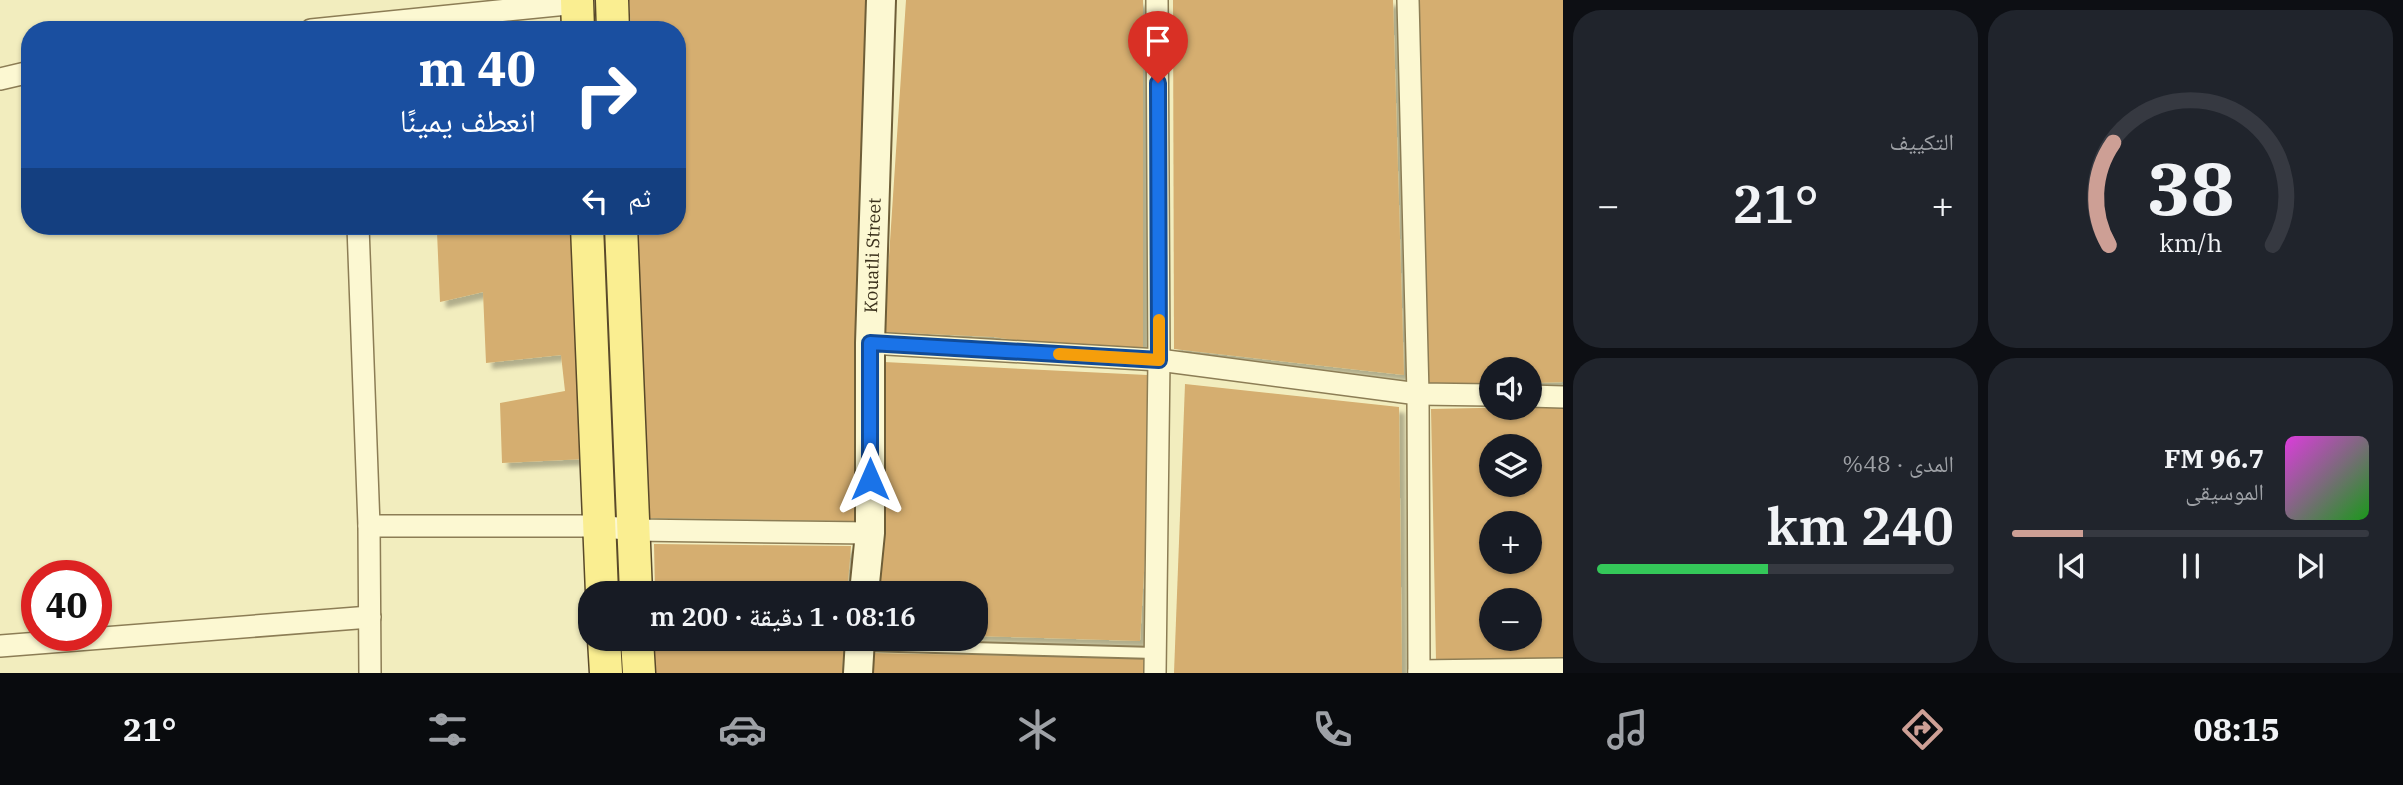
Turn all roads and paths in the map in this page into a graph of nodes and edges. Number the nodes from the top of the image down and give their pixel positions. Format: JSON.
{"nodes":[{"id":1,"x":612,"y":0,"type":"edge"},
{"id":2,"x":881,"y":0,"type":"edge"},
{"id":3,"x":1157,"y":0,"type":"edge"},
{"id":4,"x":1408,"y":0,"type":"edge"},
{"id":5,"x":578,"y":11,"type":"edge"},
{"id":6,"x":444,"y":21,"type":"edge"},
{"id":7,"x":613,"y":21,"type":"edge"},
{"id":8,"x":21,"y":74,"type":"edge"},
{"id":9,"x":0,"y":79,"type":"edge"},
{"id":10,"x":358,"y":235,"type":"edge"},
{"id":11,"x":587,"y":235,"type":"edge"},
{"id":12,"x":621,"y":235,"type":"edge"},
{"id":13,"x":870,"y":343,"type":"junction"},
{"id":14,"x":1159,"y":360,"type":"junction"},
{"id":15,"x":1419,"y":394,"type":"junction"},
{"id":16,"x":1479,"y":395,"type":"edge"},
{"id":17,"x":1542,"y":396,"type":"edge"},
{"id":18,"x":1563,"y":397,"type":"edge"},
{"id":19,"x":369,"y":526,"type":"junction"},
{"id":20,"x":600,"y":526,"type":"junction"},
{"id":21,"x":633,"y":530,"type":"junction"},
{"id":22,"x":870,"y":533,"type":"junction"},
{"id":23,"x":602,"y":581,"type":"edge"},
{"id":24,"x":635,"y":581,"type":"edge"},
{"id":25,"x":865,"y":581,"type":"edge"},
{"id":26,"x":370,"y":618,"type":"junction"},
{"id":27,"x":0,"y":646,"type":"edge"},
{"id":28,"x":605,"y":651,"type":"edge"},
{"id":29,"x":638,"y":651,"type":"edge"},
{"id":30,"x":859,"y":651,"type":"edge"},
{"id":31,"x":986,"y":651,"type":"edge"},
{"id":32,"x":1155,"y":663,"type":"edge"},
{"id":33,"x":1563,"y":669,"type":"edge"},
{"id":34,"x":1419,"y":672,"type":"edge"},
{"id":35,"x":370,"y":673,"type":"edge"},
{"id":36,"x":606,"y":673,"type":"edge"},
{"id":37,"x":639,"y":673,"type":"edge"},
{"id":38,"x":858,"y":673,"type":"edge"}],
"edges":[{"from":1,"to":7,"type":"main road"},
{"from":2,"to":13,"type":"street","name":"Kouatli Street"},
{"from":3,"to":14,"type":"street"},
{"from":4,"to":15,"type":"street"},
{"from":5,"to":6,"type":"street"},
{"from":8,"to":9,"type":"street"},
{"from":10,"to":19,"type":"street"},
{"from":11,"to":20,"type":"main road"},
{"from":12,"to":21,"type":"main road"},
{"from":13,"to":14,"type":"street"},
{"from":13,"to":22,"type":"street","name":"Kouatli Street"},
{"from":14,"to":15,"type":"street"},
{"from":14,"to":32,"type":"street"},
{"from":15,"to":16,"type":"street"},
{"from":15,"to":34,"type":"street"},
{"from":17,"to":18,"type":"street"},
{"from":19,"to":20,"type":"street"},
{"from":19,"to":26,"type":"street"},
{"from":20,"to":21,"type":"street"},
{"from":20,"to":23,"type":"main road"},
{"from":21,"to":22,"type":"street"},
{"from":21,"to":24,"type":"main road"},
{"from":22,"to":25,"type":"street","name":"Kouatli Street"},
{"from":26,"to":27,"type":"street"},
{"from":26,"to":35,"type":"street"},
{"from":28,"to":36,"type":"main road"},
{"from":29,"to":37,"type":"main road"},
{"from":30,"to":38,"type":"street"},
{"from":31,"to":32,"type":"lane"},
{"from":33,"to":34,"type":"street"}]}
